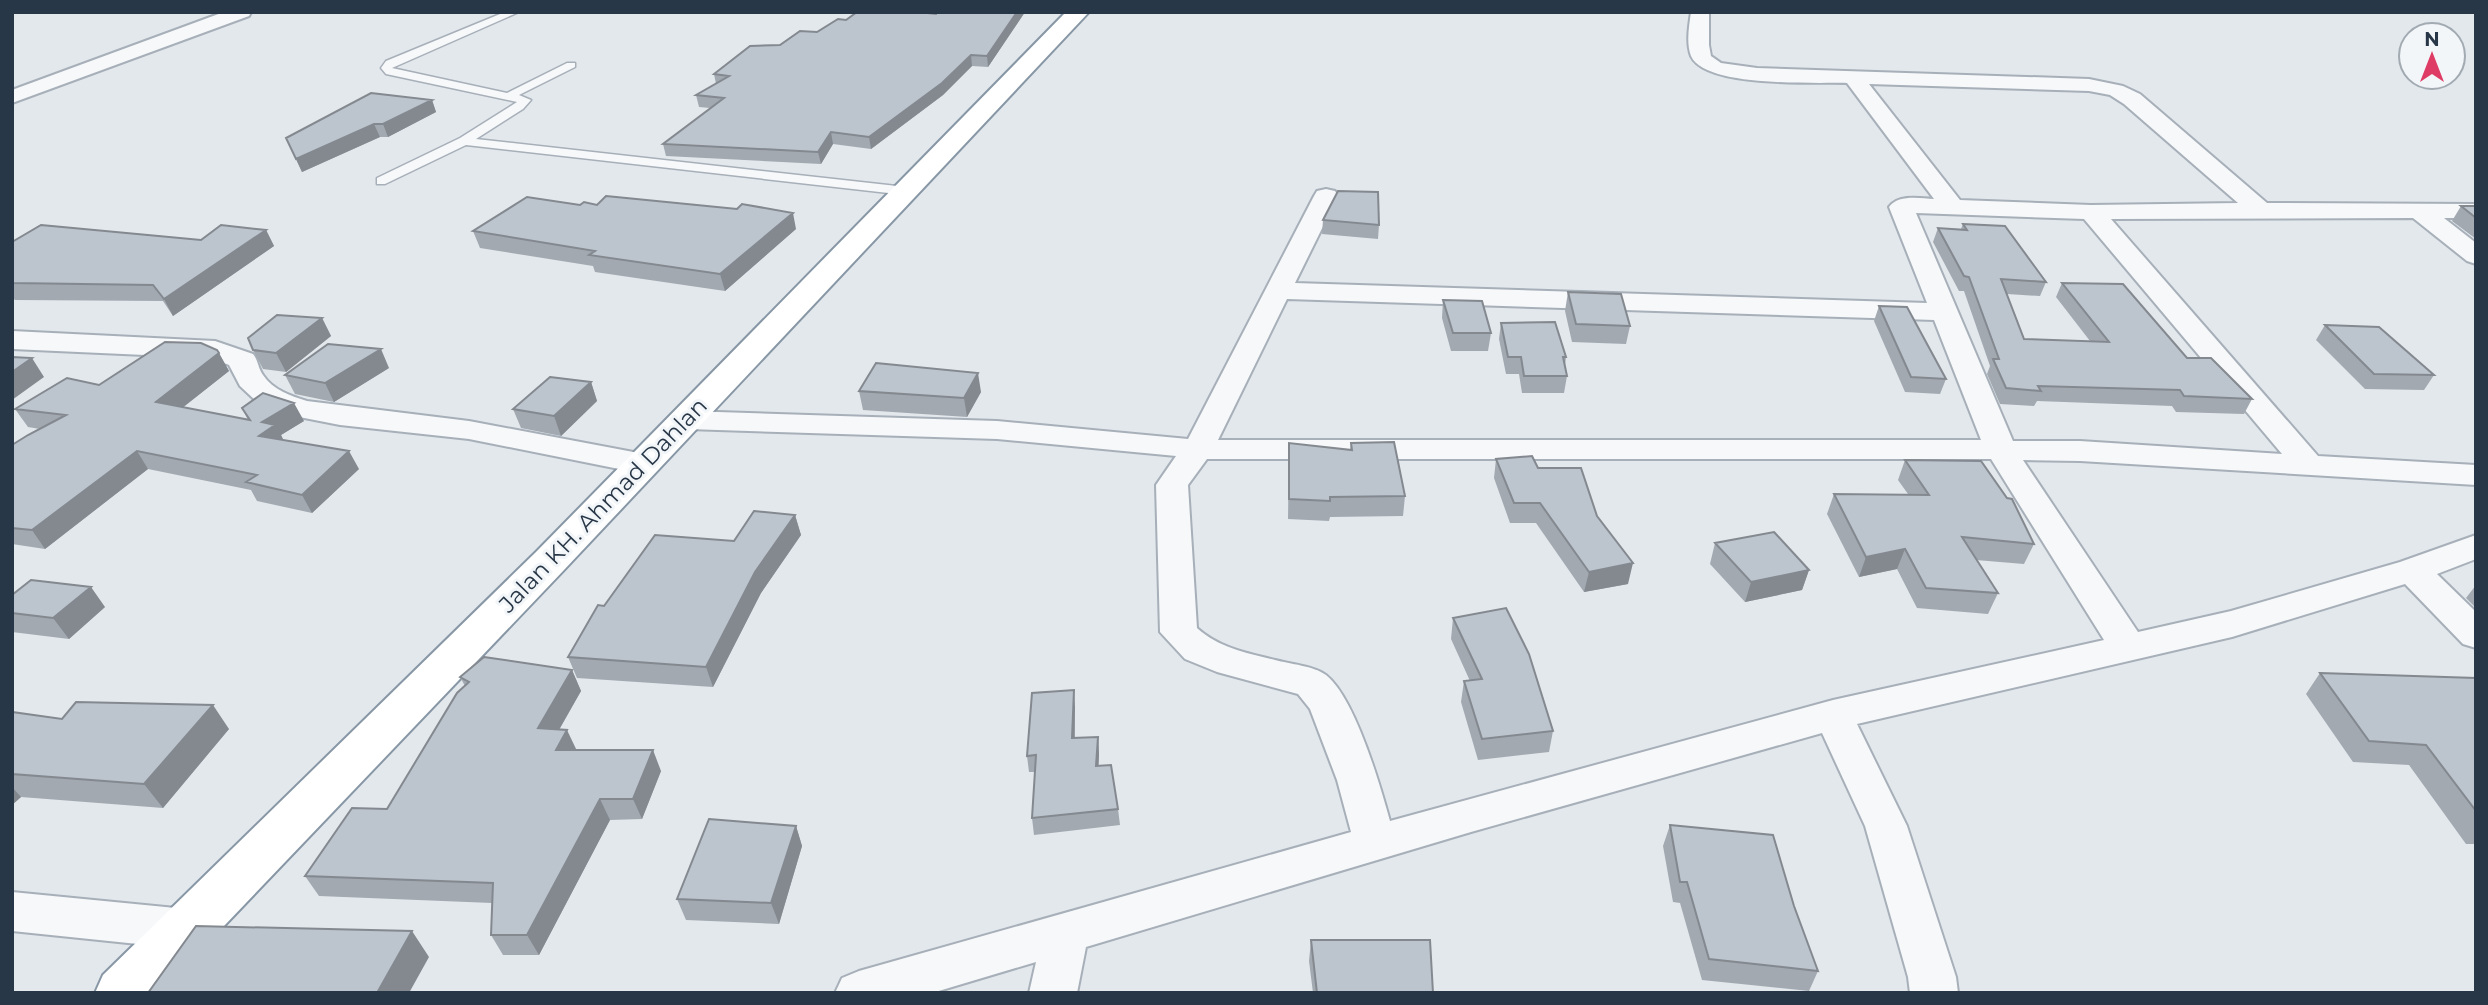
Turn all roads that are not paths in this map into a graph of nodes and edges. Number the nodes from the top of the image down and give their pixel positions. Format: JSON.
{"nodes":[{"id":1,"x":242,"y":12,"type":"edge"},
{"id":2,"x":514,"y":12,"type":"edge"},
{"id":3,"x":1077,"y":12,"type":"edge"},
{"id":4,"x":1700,"y":12,"type":"edge"},
{"id":5,"x":571,"y":65,"type":"dead end"},
{"id":6,"x":1854,"y":78,"type":"junction"},
{"id":7,"x":12,"y":97,"type":"edge"},
{"id":8,"x":507,"y":97,"type":"junction"},
{"id":9,"x":464,"y":141,"type":"junction"},
{"id":10,"x":381,"y":181,"type":"dead end"},
{"id":11,"x":906,"y":191,"type":"junction"},
{"id":12,"x":1326,"y":195,"type":"dead end"},
{"id":13,"x":1952,"y":206,"type":"junction"},
{"id":14,"x":2261,"y":210,"type":"junction"},
{"id":15,"x":2419,"y":211,"type":"junction"},
{"id":16,"x":2476,"y":211,"type":"edge"},
{"id":17,"x":2091,"y":212,"type":"junction"},
{"id":18,"x":2476,"y":256,"type":"edge"},
{"id":19,"x":1278,"y":291,"type":"junction"},
{"id":20,"x":1943,"y":312,"type":"junction"},
{"id":21,"x":12,"y":340,"type":"edge"},
{"id":22,"x":687,"y":420,"type":"junction"},
{"id":23,"x":1198,"y":449,"type":"junction"},
{"id":24,"x":2001,"y":450,"type":"junction"},
{"id":25,"x":644,"y":464,"type":"junction"},
{"id":26,"x":2309,"y":466,"type":"junction"},
{"id":27,"x":2476,"y":475,"type":"edge"},
{"id":28,"x":2476,"y":546,"type":"edge"},
{"id":29,"x":2412,"y":570,"type":"junction"},
{"id":30,"x":2476,"y":635,"type":"edge"},
{"id":31,"x":2129,"y":648,"type":"junction"},
{"id":32,"x":1833,"y":715,"type":"junction"},
{"id":33,"x":1375,"y":843,"type":"junction"},
{"id":34,"x":12,"y":911,"type":"edge"},
{"id":35,"x":186,"y":929,"type":"junction"},
{"id":36,"x":1065,"y":935,"type":"junction"},
{"id":37,"x":123,"y":993,"type":"edge"},
{"id":38,"x":859,"y":993,"type":"edge"},
{"id":39,"x":1052,"y":993,"type":"edge"},
{"id":40,"x":1934,"y":993,"type":"edge"}],
"edges":[{"from":1,"to":7,"type":"street"},
{"from":2,"to":8,"type":"lane"},
{"from":3,"to":11,"type":"highway","name":"Jalan KH. Ahmad Dahlan"},
{"from":4,"to":6,"type":"street"},
{"from":5,"to":8,"type":"lane"},
{"from":6,"to":13,"type":"street"},
{"from":6,"to":14,"type":"street"},
{"from":8,"to":9,"type":"lane"},
{"from":9,"to":10,"type":"lane"},
{"from":9,"to":11,"type":"lane"},
{"from":11,"to":22,"type":"highway","name":"Jalan KH. Ahmad Dahlan"},
{"from":12,"to":19,"type":"street"},
{"from":13,"to":17,"type":"street"},
{"from":13,"to":20,"type":"street"},
{"from":14,"to":15,"type":"street"},
{"from":14,"to":17,"type":"street"},
{"from":15,"to":16,"type":"street"},
{"from":15,"to":18,"type":"street"},
{"from":17,"to":26,"type":"street"},
{"from":19,"to":20,"type":"street"},
{"from":19,"to":23,"type":"street"},
{"from":20,"to":24,"type":"street"},
{"from":21,"to":25,"type":"street"},
{"from":22,"to":23,"type":"street"},
{"from":22,"to":25,"type":"highway","name":"Jalan KH. Ahmad Dahlan"},
{"from":23,"to":24,"type":"street"},
{"from":23,"to":33,"type":"street"},
{"from":24,"to":26,"type":"street"},
{"from":24,"to":31,"type":"street"},
{"from":25,"to":35,"type":"highway","name":"Jalan KH. Ahmad Dahlan"},
{"from":26,"to":27,"type":"street"},
{"from":28,"to":29,"type":"street"},
{"from":29,"to":30,"type":"street"},
{"from":29,"to":31,"type":"street"},
{"from":31,"to":32,"type":"street"},
{"from":32,"to":33,"type":"street"},
{"from":32,"to":40,"type":"street"},
{"from":33,"to":36,"type":"street"},
{"from":34,"to":35,"type":"street"},
{"from":35,"to":37,"type":"highway","name":"Jalan KH. Ahmad Dahlan"},
{"from":36,"to":38,"type":"street"},
{"from":36,"to":39,"type":"street"}]}
